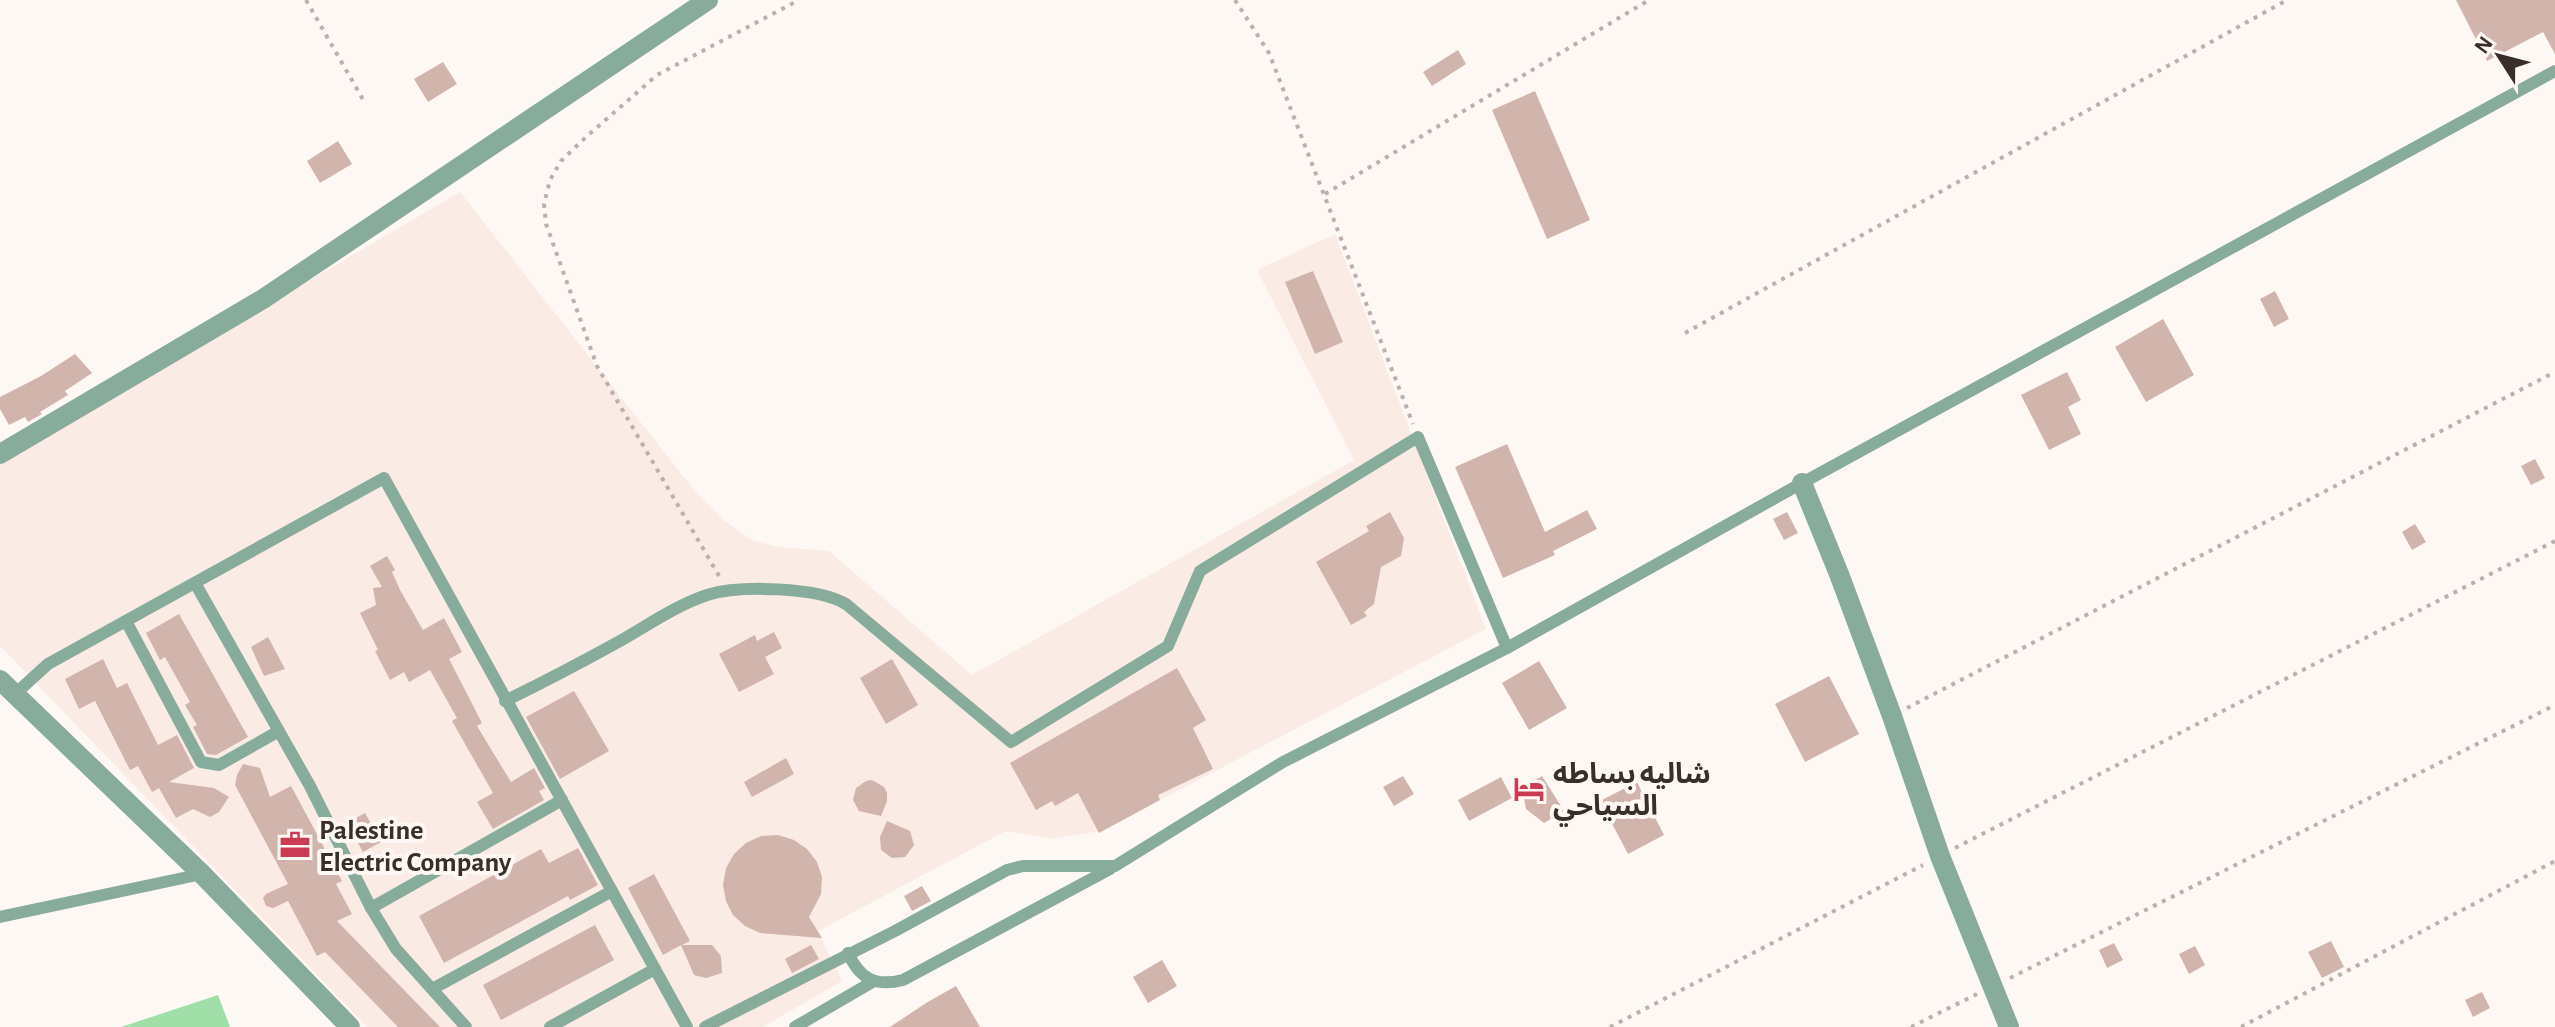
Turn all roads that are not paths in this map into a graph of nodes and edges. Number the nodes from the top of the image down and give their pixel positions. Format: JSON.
{"nodes":[{"id":1,"x":708,"y":0,"type":"edge"},
{"id":2,"x":2555,"y":71,"type":"edge"},
{"id":3,"x":0,"y":454,"type":"edge"},
{"id":4,"x":1802,"y":483,"type":"junction"},
{"id":5,"x":195,"y":583,"type":"junction"},
{"id":6,"x":126,"y":621,"type":"junction"},
{"id":7,"x":1507,"y":648,"type":"junction"},
{"id":8,"x":5,"y":693,"type":"edge"},
{"id":9,"x":505,"y":701,"type":"junction"},
{"id":10,"x":279,"y":731,"type":"junction"},
{"id":11,"x":562,"y":800,"type":"junction"},
{"id":12,"x":1115,"y":866,"type":"junction"},
{"id":13,"x":202,"y":874,"type":"junction"},
{"id":14,"x":612,"y":891,"type":"junction"},
{"id":15,"x":371,"y":908,"type":"junction"},
{"id":16,"x":0,"y":917,"type":"edge"},
{"id":17,"x":848,"y":953,"type":"junction"},
{"id":18,"x":655,"y":969,"type":"junction"},
{"id":19,"x":874,"y":981,"type":"junction"},
{"id":20,"x":434,"y":988,"type":"junction"},
{"id":21,"x":350,"y":1027,"type":"edge"},
{"id":22,"x":466,"y":1027,"type":"edge"},
{"id":23,"x":550,"y":1027,"type":"edge"},
{"id":24,"x":687,"y":1027,"type":"edge"},
{"id":25,"x":705,"y":1027,"type":"edge"},
{"id":26,"x":795,"y":1027,"type":"edge"},
{"id":27,"x":2009,"y":1027,"type":"edge"}],
"edges":[{"from":1,"to":3,"type":"street"},
{"from":2,"to":4,"type":"lane"},
{"from":4,"to":7,"type":"lane"},
{"from":4,"to":27,"type":"street"},
{"from":5,"to":6,"type":"lane"},
{"from":5,"to":9,"type":"lane"},
{"from":5,"to":10,"type":"lane"},
{"from":6,"to":8,"type":"lane"},
{"from":6,"to":10,"type":"lane"},
{"from":7,"to":9,"type":"lane"},
{"from":7,"to":12,"type":"lane"},
{"from":8,"to":13,"type":"street"},
{"from":9,"to":11,"type":"lane"},
{"from":10,"to":15,"type":"lane"},
{"from":11,"to":14,"type":"lane"},
{"from":11,"to":15,"type":"lane"},
{"from":12,"to":17,"type":"lane"},
{"from":12,"to":19,"type":"lane"},
{"from":13,"to":16,"type":"lane"},
{"from":13,"to":21,"type":"street"},
{"from":14,"to":18,"type":"lane"},
{"from":14,"to":20,"type":"lane"},
{"from":15,"to":20,"type":"lane"},
{"from":17,"to":19,"type":"lane"},
{"from":17,"to":25,"type":"lane"},
{"from":18,"to":23,"type":"lane"},
{"from":18,"to":24,"type":"lane"},
{"from":19,"to":26,"type":"lane"},
{"from":20,"to":22,"type":"lane"}]}
